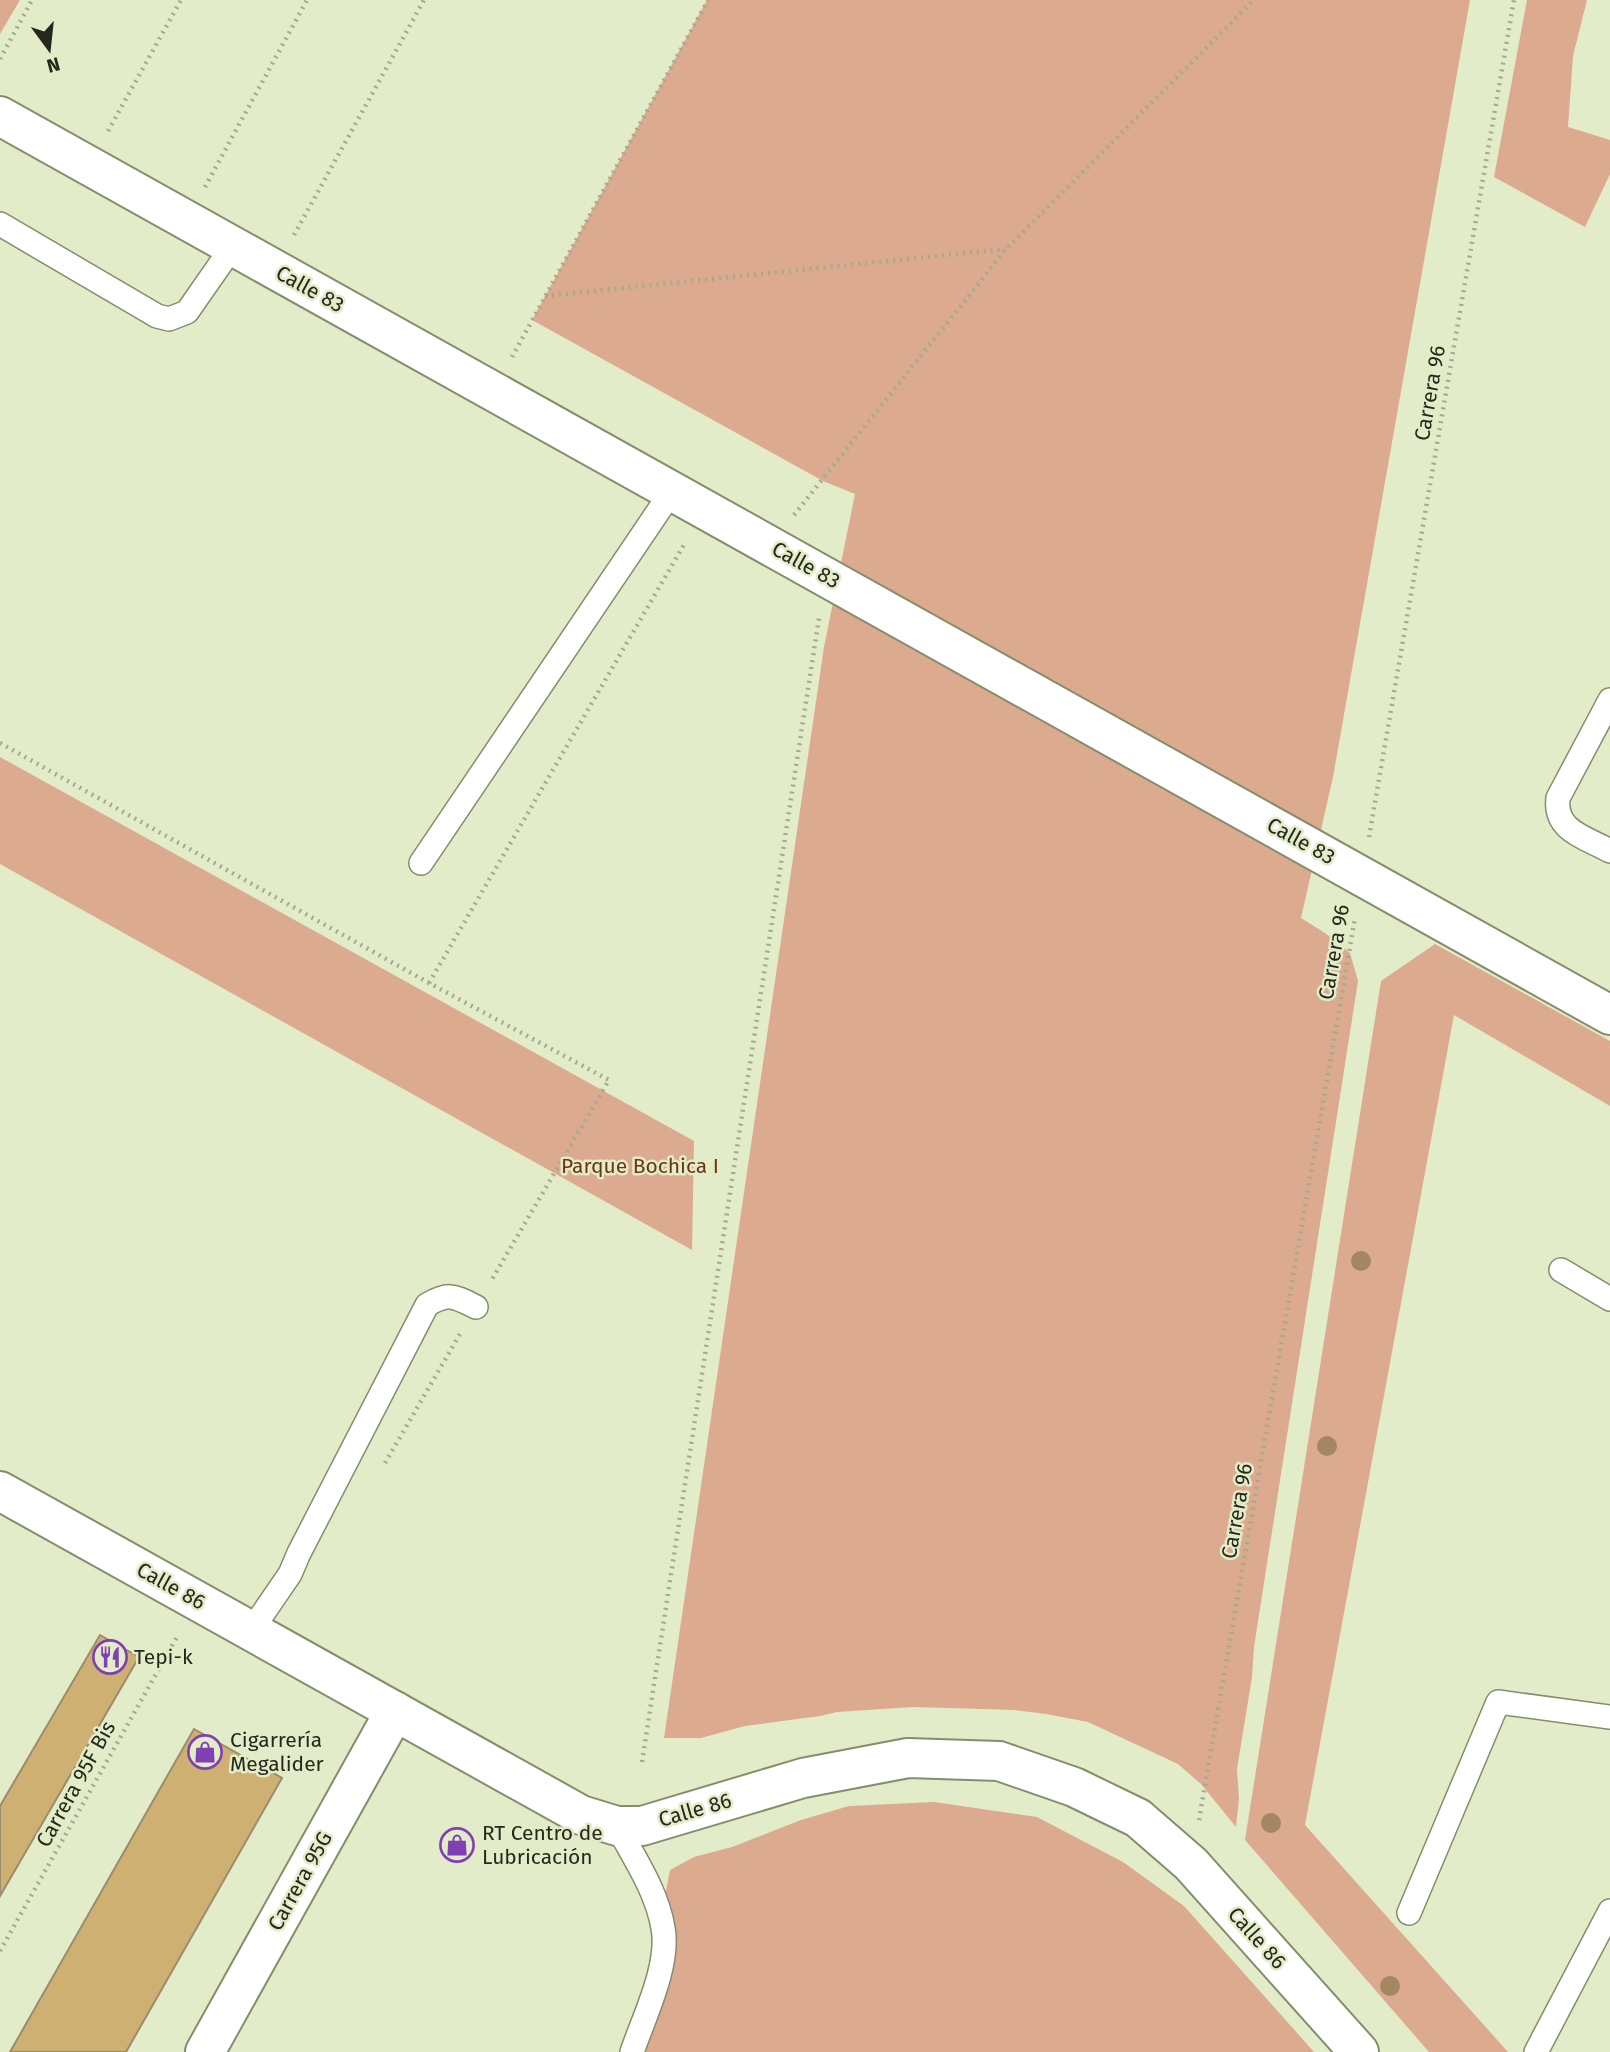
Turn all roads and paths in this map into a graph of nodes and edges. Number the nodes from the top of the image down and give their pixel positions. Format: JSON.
{"nodes":[{"id":1,"x":32,"y":0,"type":"edge"},
{"id":2,"x":181,"y":0,"type":"edge"},
{"id":3,"x":307,"y":0,"type":"edge"},
{"id":4,"x":424,"y":0,"type":"edge"},
{"id":5,"x":708,"y":0,"type":"edge"},
{"id":6,"x":1254,"y":0,"type":"edge"},
{"id":7,"x":1514,"y":0,"type":"edge"},
{"id":8,"x":0,"y":59,"type":"edge"},
{"id":9,"x":0,"y":117,"type":"edge"},
{"id":10,"x":89,"y":166,"type":"junction"},
{"id":11,"x":187,"y":220,"type":"junction"},
{"id":12,"x":0,"y":224,"type":"edge"},
{"id":13,"x":233,"y":246,"type":"junction"},
{"id":14,"x":1006,"y":249,"type":"junction"},
{"id":15,"x":275,"y":270,"type":"junction"},
{"id":16,"x":545,"y":296,"type":"junction"},
{"id":17,"x":493,"y":392,"type":"junction"},
{"id":18,"x":688,"y":500,"type":"junction"},
{"id":19,"x":769,"y":545,"type":"junction"},
{"id":20,"x":825,"y":576,"type":"junction"},
{"id":21,"x":1610,"y":700,"type":"edge"},
{"id":22,"x":0,"y":743,"type":"edge"},
{"id":23,"x":1610,"y":851,"type":"edge"},
{"id":24,"x":421,"y":863,"type":"dead end"},
{"id":25,"x":1363,"y":876,"type":"junction"},
{"id":26,"x":429,"y":983,"type":"junction"},
{"id":27,"x":1610,"y":1015,"type":"edge"},
{"id":28,"x":609,"y":1080,"type":"dead end"},
{"id":29,"x":1561,"y":1270,"type":"dead end"},
{"id":30,"x":1610,"y":1299,"type":"edge"},
{"id":31,"x":476,"y":1307,"type":"dead end"},
{"id":32,"x":0,"y":1490,"type":"edge"},
{"id":33,"x":251,"y":1630,"type":"junction"},
{"id":34,"x":180,"y":1632,"type":"dead end"},
{"id":35,"x":395,"y":1710,"type":"junction"},
{"id":36,"x":1610,"y":1717,"type":"edge"},
{"id":37,"x":642,"y":1762,"type":"dead end"},
{"id":38,"x":617,"y":1826,"type":"junction"},
{"id":39,"x":1198,"y":1826,"type":"dead end"},
{"id":40,"x":1610,"y":1911,"type":"edge"},
{"id":41,"x":1409,"y":1913,"type":"dead end"},
{"id":42,"x":0,"y":1951,"type":"edge"},
{"id":43,"x":205,"y":2052,"type":"edge"},
{"id":44,"x":632,"y":2052,"type":"edge"},
{"id":45,"x":1359,"y":2052,"type":"edge"},
{"id":46,"x":1536,"y":2052,"type":"edge"}],
"edges":[{"from":1,"to":8,"type":"path"},
{"from":2,"to":10,"type":"path"},
{"from":3,"to":11,"type":"path"},
{"from":4,"to":15,"type":"path"},
{"from":5,"to":16,"type":"path"},
{"from":6,"to":14,"type":"path"},
{"from":7,"to":25,"type":"path","name":"Carrera 96"},
{"from":9,"to":10,"type":"street","name":"Calle 83"},
{"from":10,"to":11,"type":"street","name":"Calle 83"},
{"from":11,"to":13,"type":"street","name":"Calle 83"},
{"from":12,"to":13,"type":"lane"},
{"from":13,"to":15,"type":"street","name":"Calle 83"},
{"from":14,"to":16,"type":"path"},
{"from":14,"to":19,"type":"path"},
{"from":15,"to":17,"type":"street","name":"Calle 83"},
{"from":16,"to":17,"type":"path"},
{"from":17,"to":18,"type":"street","name":"Calle 83"},
{"from":18,"to":19,"type":"street","name":"Calle 83"},
{"from":18,"to":24,"type":"lane"},
{"from":18,"to":26,"type":"path"},
{"from":19,"to":20,"type":"street","name":"Calle 83"},
{"from":20,"to":25,"type":"street","name":"Calle 83"},
{"from":20,"to":37,"type":"path"},
{"from":21,"to":23,"type":"lane"},
{"from":22,"to":26,"type":"path"},
{"from":25,"to":27,"type":"street","name":"Calle 83"},
{"from":25,"to":39,"type":"path","name":"Carrera 96"},
{"from":26,"to":28,"type":"path"},
{"from":29,"to":30,"type":"lane"},
{"from":31,"to":33,"type":"lane"},
{"from":32,"to":33,"type":"street","name":"Calle 86"},
{"from":33,"to":35,"type":"street","name":"Calle 86"},
{"from":34,"to":42,"type":"path","name":"Carrera 95F Bis"},
{"from":35,"to":38,"type":"street","name":"Calle 86"},
{"from":35,"to":43,"type":"street","name":"Carrera 95G"},
{"from":36,"to":41,"type":"lane"},
{"from":38,"to":44,"type":"lane"},
{"from":38,"to":45,"type":"street","name":"Calle 86"},
{"from":40,"to":46,"type":"lane"}]}
